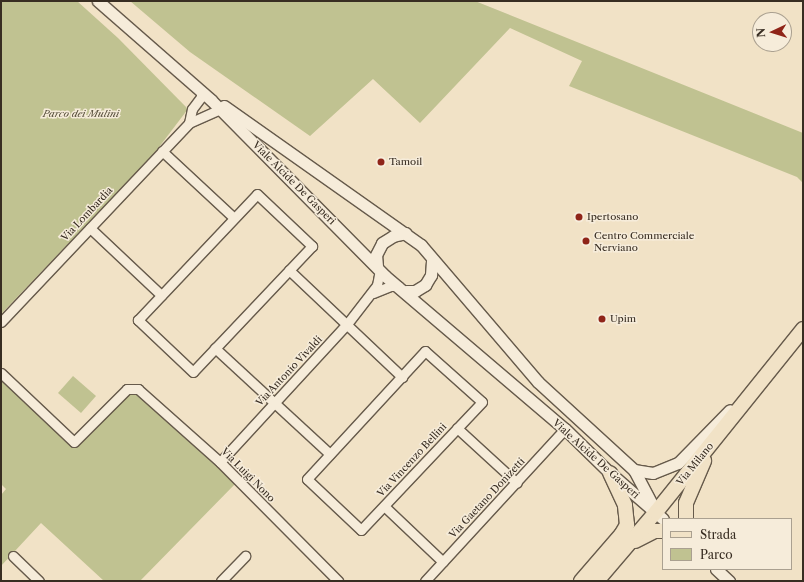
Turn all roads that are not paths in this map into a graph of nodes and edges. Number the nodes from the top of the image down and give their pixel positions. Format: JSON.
{"nodes":[{"id":1,"x":98,"y":1,"type":"edge"},
{"id":2,"x":191,"y":83,"type":"junction"},
{"id":3,"x":201,"y":91,"type":"junction"},
{"id":4,"x":198,"y":103,"type":"junction"},
{"id":5,"x":216,"y":103,"type":"junction"},
{"id":6,"x":189,"y":122,"type":"junction"},
{"id":7,"x":162,"y":151,"type":"junction"},
{"id":8,"x":234,"y":218,"type":"junction"},
{"id":9,"x":90,"y":228,"type":"junction"},
{"id":10,"x":406,"y":233,"type":"junction"},
{"id":11,"x":432,"y":259,"type":"junction"},
{"id":12,"x":378,"y":268,"type":"junction"},
{"id":13,"x":289,"y":270,"type":"junction"},
{"id":14,"x":402,"y":289,"type":"junction"},
{"id":15,"x":372,"y":294,"type":"junction"},
{"id":16,"x":161,"y":295,"type":"junction"},
{"id":17,"x":1,"y":322,"type":"edge"},
{"id":18,"x":347,"y":324,"type":"junction"},
{"id":19,"x":803,"y":329,"type":"edge"},
{"id":20,"x":791,"y":344,"type":"junction"},
{"id":21,"x":215,"y":348,"type":"junction"},
{"id":22,"x":1,"y":373,"type":"edge"},
{"id":23,"x":402,"y":377,"type":"junction"},
{"id":24,"x":274,"y":402,"type":"junction"},
{"id":25,"x":457,"y":428,"type":"junction"},
{"id":26,"x":565,"y":430,"type":"junction"},
{"id":27,"x":711,"y":445,"type":"junction"},
{"id":28,"x":330,"y":454,"type":"junction"},
{"id":29,"x":220,"y":462,"type":"junction"},
{"id":30,"x":634,"y":470,"type":"junction"},
{"id":31,"x":610,"y":473,"type":"junction"},
{"id":32,"x":517,"y":482,"type":"junction"},
{"id":33,"x":384,"y":506,"type":"junction"},
{"id":34,"x":660,"y":516,"type":"edge"},
{"id":35,"x":686,"y":518,"type":"edge"},
{"id":36,"x":662,"y":531,"type":"edge"},
{"id":37,"x":627,"y":547,"type":"junction"},
{"id":38,"x":13,"y":556,"type":"dead end"},
{"id":39,"x":245,"y":556,"type":"dead end"},
{"id":40,"x":443,"y":562,"type":"junction"},
{"id":41,"x":717,"y":570,"type":"edge"},
{"id":42,"x":39,"y":581,"type":"edge"},
{"id":43,"x":221,"y":581,"type":"edge"},
{"id":44,"x":338,"y":581,"type":"edge"},
{"id":45,"x":425,"y":581,"type":"edge"},
{"id":46,"x":581,"y":581,"type":"edge"},
{"id":47,"x":597,"y":581,"type":"edge"},
{"id":48,"x":728,"y":581,"type":"edge"}],
"edges":[{"from":1,"to":2,"type":"street","name":"Viale Alcide De Gasperi"},
{"from":2,"to":3,"type":"street","name":"Viale Alcide De Gasperi"},
{"from":2,"to":5,"type":"street","name":"Viale Alcide De Gasperi"},
{"from":3,"to":4,"type":"street","name":"Via Lombardia"},
{"from":3,"to":5,"type":"street","name":"Viale Alcide De Gasperi"},
{"from":4,"to":5,"type":"street"},
{"from":4,"to":6,"type":"street","name":"Via Lombardia"},
{"from":5,"to":6,"type":"street","name":"Via Lombardia"},
{"from":5,"to":10,"type":"street","name":"Viale Alcide De Gasperi"},
{"from":5,"to":12,"type":"street","name":"Viale Alcide De Gasperi"},
{"from":6,"to":7,"type":"street","name":"Via Lombardia"},
{"from":7,"to":8,"type":"street"},
{"from":7,"to":9,"type":"street","name":"Via Lombardia"},
{"from":8,"to":13,"type":"street"},
{"from":8,"to":16,"type":"street"},
{"from":9,"to":16,"type":"street"},
{"from":9,"to":17,"type":"street","name":"Via Lombardia"},
{"from":10,"to":11,"type":"street","name":"Viale Alcide De Gasperi"},
{"from":10,"to":12,"type":"street"},
{"from":11,"to":14,"type":"street"},
{"from":11,"to":30,"type":"street","name":"Viale Alcide De Gasperi"},
{"from":12,"to":14,"type":"street","name":"Viale Alcide De Gasperi"},
{"from":12,"to":15,"type":"street","name":"Via Antonio Vivaldi"},
{"from":13,"to":18,"type":"street"},
{"from":13,"to":21,"type":"street"},
{"from":14,"to":15,"type":"street"},
{"from":14,"to":26,"type":"street","name":"Viale Alcide De Gasperi"},
{"from":15,"to":18,"type":"street","name":"Via Antonio Vivaldi"},
{"from":16,"to":21,"type":"street"},
{"from":18,"to":23,"type":"street"},
{"from":18,"to":24,"type":"street","name":"Via Antonio Vivaldi"},
{"from":19,"to":20,"type":"main road","name":"Via Milano"},
{"from":20,"to":27,"type":"main road","name":"Via Milano"},
{"from":20,"to":30,"type":"street","name":"Via Milano"},
{"from":21,"to":24,"type":"street"},
{"from":22,"to":29,"type":"street","name":"Via Luigi Nono"},
{"from":23,"to":25,"type":"street","name":"Via Vincenzo Bellini"},
{"from":23,"to":28,"type":"street","name":"Via Vincenzo Bellini"},
{"from":24,"to":28,"type":"street"},
{"from":24,"to":29,"type":"street","name":"Via Antonio Vivaldi"},
{"from":25,"to":32,"type":"street","name":"Via Vincenzo Bellini"},
{"from":25,"to":33,"type":"street","name":"Via Vincenzo Bellini"},
{"from":26,"to":31,"type":"street","name":"Viale Alcide De Gasperi"},
{"from":26,"to":32,"type":"street","name":"Via Gaetano Donizetti"},
{"from":27,"to":34,"type":"main road","name":"Via Milano"},
{"from":27,"to":35,"type":"main road"},
{"from":28,"to":33,"type":"street","name":"Via Vincenzo Bellini"},
{"from":29,"to":44,"type":"street","name":"Via Luigi Nono"},
{"from":30,"to":34,"type":"street","name":"Viale Alcide De Gasperi"},
{"from":31,"to":34,"type":"street","name":"Viale Alcide De Gasperi"},
{"from":31,"to":46,"type":"main road"},
{"from":32,"to":40,"type":"street","name":"Via Gaetano Donizetti"},
{"from":33,"to":40,"type":"street","name":"Via Vincenzo Bellini"},
{"from":34,"to":37,"type":"main road","name":"Via Milano"},
{"from":36,"to":37,"type":"main road"},
{"from":37,"to":47,"type":"main road","name":"Via Milano"},
{"from":38,"to":42,"type":"street"},
{"from":39,"to":43,"type":"street"},
{"from":40,"to":45,"type":"street","name":"Via Gaetano Donizetti"},
{"from":41,"to":48,"type":"street"}]}
